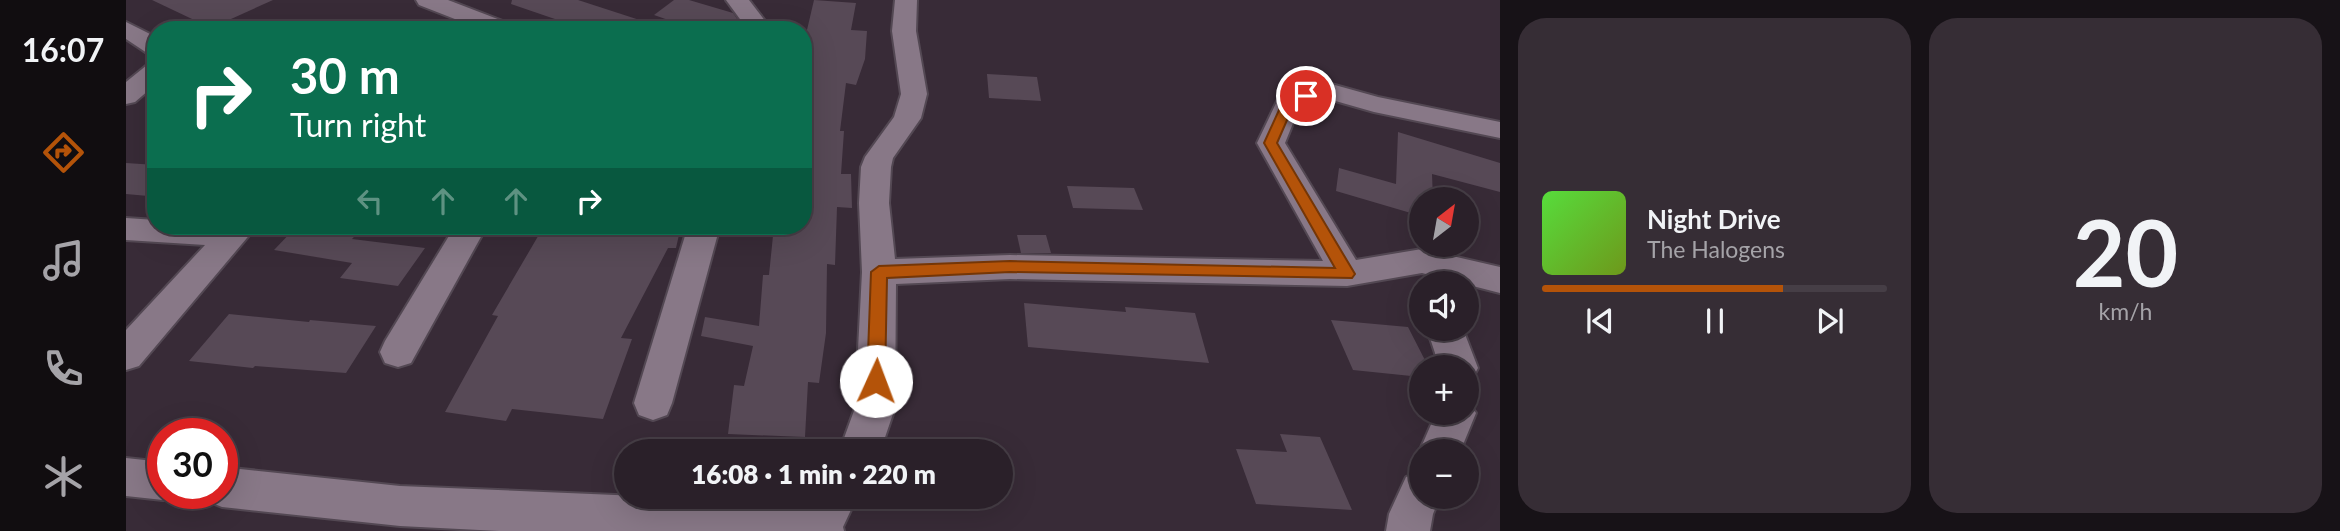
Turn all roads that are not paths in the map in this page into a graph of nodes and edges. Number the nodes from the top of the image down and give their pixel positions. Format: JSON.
{"nodes":[{"id":1,"x":427,"y":0,"type":"edge"},
{"id":2,"x":737,"y":0,"type":"edge"},
{"id":3,"x":906,"y":0,"type":"edge"},
{"id":4,"x":482,"y":21,"type":"edge"},
{"id":5,"x":753,"y":21,"type":"edge"},
{"id":6,"x":126,"y":29,"type":"edge"},
{"id":7,"x":147,"y":42,"type":"edge"},
{"id":8,"x":147,"y":78,"type":"edge"},
{"id":9,"x":126,"y":96,"type":"edge"},
{"id":10,"x":1500,"y":130,"type":"edge"},
{"id":11,"x":126,"y":229,"type":"edge"},
{"id":12,"x":147,"y":229,"type":"edge"},
{"id":13,"x":233,"y":235,"type":"edge"},
{"id":14,"x":466,"y":235,"type":"edge"},
{"id":15,"x":701,"y":235,"type":"edge"},
{"id":16,"x":879,"y":272,"type":"junction"},
{"id":17,"x":1409,"y":272,"type":"edge"},
{"id":18,"x":1347,"y":274,"type":"junction"},
{"id":19,"x":1479,"y":278,"type":"edge"},
{"id":20,"x":1500,"y":280,"type":"edge"},
{"id":21,"x":398,"y":352,"type":"dead end"},
{"id":22,"x":126,"y":355,"type":"edge"},
{"id":23,"x":653,"y":403,"type":"dead end"},
{"id":24,"x":864,"y":439,"type":"edge"},
{"id":25,"x":126,"y":477,"type":"edge"},
{"id":26,"x":147,"y":479,"type":"edge"},
{"id":27,"x":238,"y":490,"type":"edge"},
{"id":28,"x":1413,"y":509,"type":"edge"},
{"id":29,"x":394,"y":518,"type":"edge"},
{"id":30,"x":826,"y":518,"type":"edge"},
{"id":31,"x":1408,"y":531,"type":"edge"}],
"edges":[{"from":1,"to":4,"type":"street"},
{"from":2,"to":5,"type":"street"},
{"from":3,"to":16,"type":"street"},
{"from":6,"to":7,"type":"street"},
{"from":8,"to":9,"type":"street"},
{"from":10,"to":18,"type":"street"},
{"from":11,"to":12,"type":"street"},
{"from":13,"to":22,"type":"street"},
{"from":14,"to":21,"type":"street"},
{"from":15,"to":23,"type":"street"},
{"from":16,"to":18,"type":"street"},
{"from":16,"to":24,"type":"street"},
{"from":17,"to":18,"type":"street"},
{"from":19,"to":20,"type":"street"},
{"from":25,"to":26,"type":"street"},
{"from":27,"to":29,"type":"street"},
{"from":28,"to":31,"type":"street"},
{"from":29,"to":30,"type":"street"}]}
